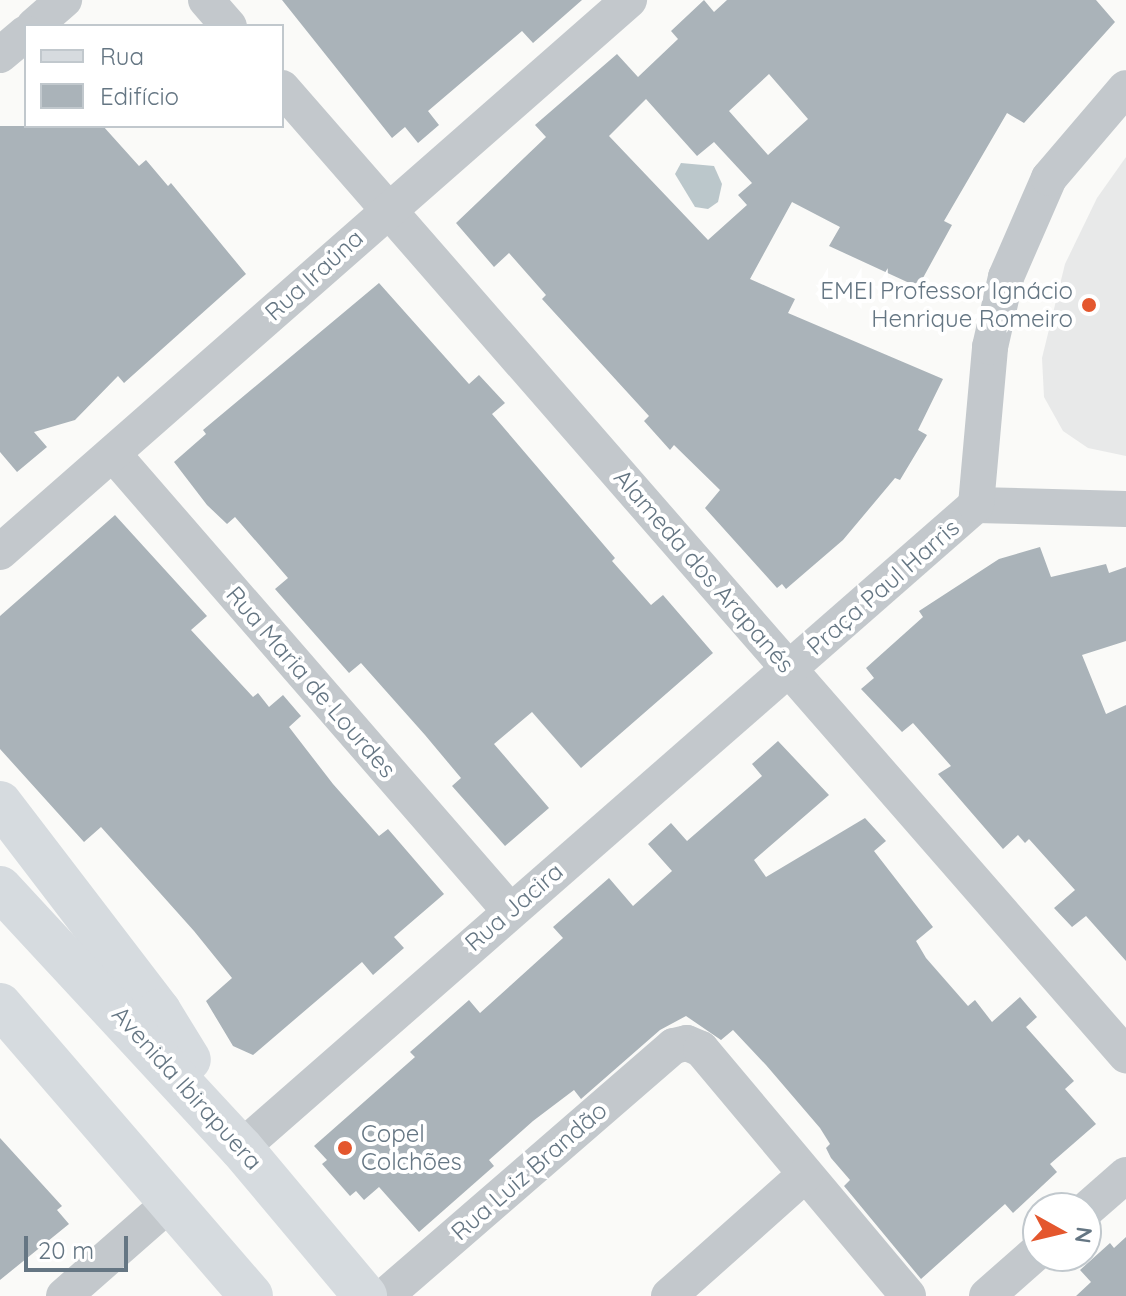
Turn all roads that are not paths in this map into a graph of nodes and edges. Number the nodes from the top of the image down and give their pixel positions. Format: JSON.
{"nodes":[{"id":1,"x":64,"y":0,"type":"edge"},
{"id":2,"x":206,"y":0,"type":"edge"},
{"id":3,"x":629,"y":0,"type":"edge"},
{"id":4,"x":36,"y":24,"type":"edge"},
{"id":5,"x":227,"y":24,"type":"edge"},
{"id":6,"x":24,"y":35,"type":"edge"},
{"id":7,"x":0,"y":55,"type":"edge"},
{"id":8,"x":1126,"y":88,"type":"edge"},
{"id":9,"x":284,"y":90,"type":"edge"},
{"id":10,"x":387,"y":210,"type":"junction"},
{"id":11,"x":113,"y":454,"type":"junction"},
{"id":12,"x":976,"y":505,"type":"junction"},
{"id":13,"x":1126,"y":509,"type":"edge"},
{"id":14,"x":0,"y":552,"type":"edge"},
{"id":15,"x":789,"y":669,"type":"junction"},
{"id":16,"x":0,"y":803,"type":"edge"},
{"id":17,"x":0,"y":888,"type":"edge"},
{"id":18,"x":510,"y":911,"type":"junction"},
{"id":19,"x":7,"y":1019,"type":"edge"},
{"id":20,"x":1126,"y":1055,"type":"edge"},
{"id":21,"x":241,"y":1148,"type":"junction"},
{"id":22,"x":805,"y":1175,"type":"junction"},
{"id":23,"x":1126,"y":1175,"type":"edge"},
{"id":24,"x":1102,"y":1196,"type":"edge"},
{"id":25,"x":170,"y":1203,"type":"junction"},
{"id":26,"x":1022,"y":1265,"type":"edge"},
{"id":27,"x":64,"y":1296,"type":"edge"},
{"id":28,"x":251,"y":1296,"type":"edge"},
{"id":29,"x":365,"y":1296,"type":"edge"},
{"id":30,"x":385,"y":1296,"type":"edge"},
{"id":31,"x":669,"y":1296,"type":"edge"},
{"id":32,"x":908,"y":1296,"type":"edge"},
{"id":33,"x":987,"y":1296,"type":"edge"}],
"edges":[{"from":1,"to":4,"type":"street"},
{"from":2,"to":5,"type":"street"},
{"from":3,"to":10,"type":"street","name":"Rua Iraúna"},
{"from":6,"to":7,"type":"street"},
{"from":8,"to":12,"type":"street","name":"Praça Paul Harris"},
{"from":9,"to":10,"type":"street","name":"Alameda dos Arapanés"},
{"from":10,"to":11,"type":"street","name":"Rua Iraúna"},
{"from":10,"to":15,"type":"street","name":"Alameda dos Arapanés"},
{"from":11,"to":14,"type":"street","name":"Rua Iraúna"},
{"from":11,"to":18,"type":"street","name":"Rua Maria de Lourdes"},
{"from":12,"to":13,"type":"street","name":"Praça Paul Harris"},
{"from":12,"to":15,"type":"street","name":"Praça Paul Harris"},
{"from":15,"to":18,"type":"street","name":"Rua Jacira"},
{"from":15,"to":20,"type":"street","name":"Alameda dos Arapanés"},
{"from":16,"to":21,"type":"main road"},
{"from":17,"to":21,"type":"main road","name":"Avenida Ibirapuera"},
{"from":18,"to":21,"type":"street","name":"Rua Jacira"},
{"from":19,"to":25,"type":"main road"},
{"from":21,"to":29,"type":"main road","name":"Avenida Ibirapuera"},
{"from":22,"to":30,"type":"street","name":"Rua Luiz Brandão"},
{"from":22,"to":31,"type":"street"},
{"from":22,"to":32,"type":"street"},
{"from":23,"to":24,"type":"street"},
{"from":25,"to":27,"type":"street"},
{"from":25,"to":28,"type":"main road"},
{"from":26,"to":33,"type":"street"}]}
